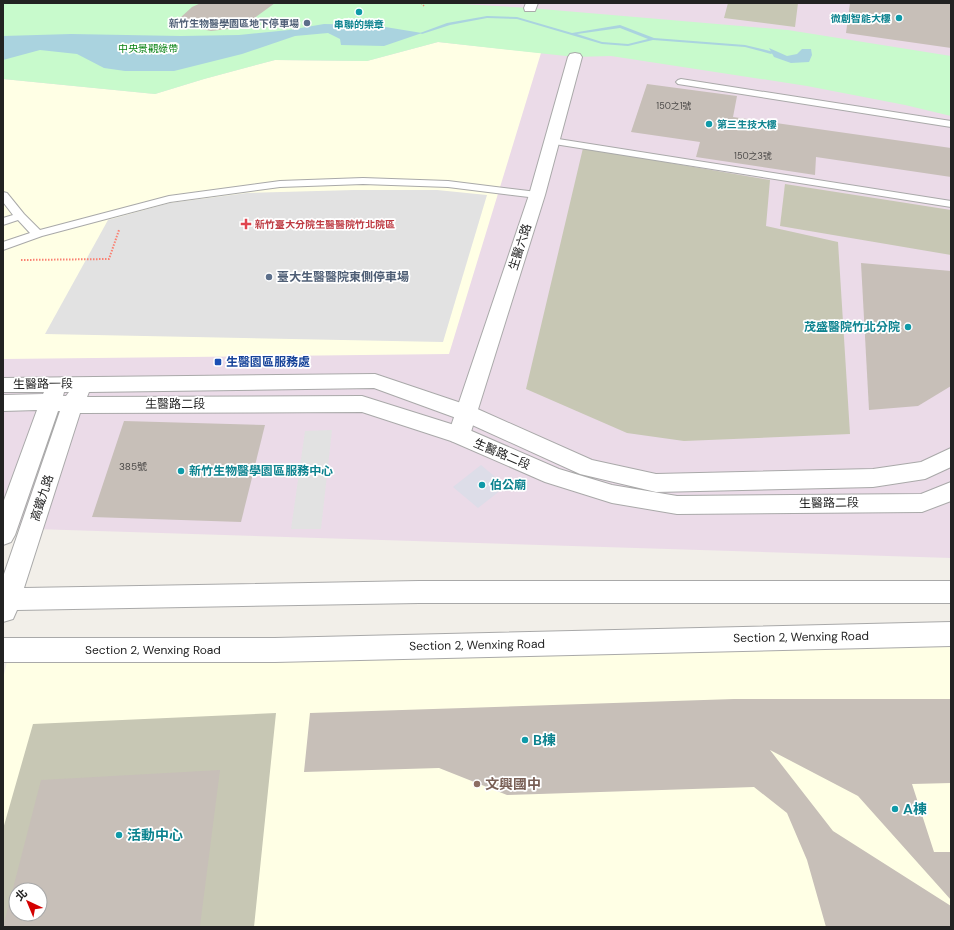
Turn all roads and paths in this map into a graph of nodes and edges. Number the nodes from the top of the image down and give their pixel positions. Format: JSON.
{"nodes":[{"id":1,"x":421,"y":3,"type":"edge"},
{"id":2,"x":424,"y":6,"type":"dead end"},
{"id":3,"x":575,"y":57,"type":"dead end"},
{"id":4,"x":681,"y":82,"type":"dead end"},
{"id":5,"x":951,"y":124,"type":"edge"},
{"id":6,"x":552,"y":141,"type":"junction"},
{"id":7,"x":3,"y":195,"type":"edge"},
{"id":8,"x":537,"y":195,"type":"junction"},
{"id":9,"x":951,"y":204,"type":"edge"},
{"id":10,"x":20,"y":216,"type":"junction"},
{"id":11,"x":3,"y":222,"type":"edge"},
{"id":12,"x":119,"y":230,"type":"dead end"},
{"id":13,"x":38,"y":234,"type":"junction"},
{"id":14,"x":3,"y":246,"type":"edge"},
{"id":15,"x":18,"y":260,"type":"dead end"},
{"id":16,"x":84,"y":384,"type":"joint"},
{"id":17,"x":3,"y":385,"type":"edge"},
{"id":18,"x":60,"y":397,"type":"junction"},
{"id":19,"x":3,"y":403,"type":"edge"},
{"id":20,"x":466,"y":413,"type":"junction"},
{"id":21,"x":459,"y":436,"type":"junction"},
{"id":22,"x":951,"y":457,"type":"edge"},
{"id":23,"x":951,"y":491,"type":"edge"},
{"id":24,"x":3,"y":535,"type":"edge"},
{"id":25,"x":951,"y":592,"type":"edge"},
{"id":26,"x":5,"y":604,"type":"edge"},
{"id":27,"x":951,"y":634,"type":"edge"},
{"id":28,"x":3,"y":650,"type":"edge"}],
"edges":[{"from":1,"to":2,"type":"path"},
{"from":3,"to":6,"type":"street","name":"生醫六路"},
{"from":4,"to":5,"type":"lane"},
{"from":6,"to":8,"type":"street","name":"生醫六路"},
{"from":6,"to":9,"type":"lane"},
{"from":7,"to":10,"type":"lane"},
{"from":8,"to":13,"type":"lane"},
{"from":8,"to":20,"type":"street","name":"生醫六路"},
{"from":10,"to":11,"type":"lane"},
{"from":10,"to":13,"type":"lane"},
{"from":12,"to":15,"type":"path"},
{"from":13,"to":14,"type":"lane"},
{"from":16,"to":18,"type":"street","name":"高鐵九路"},
{"from":16,"to":20,"type":"street","name":"生醫路二段"},
{"from":17,"to":18,"type":"street","name":"生醫路一段"},
{"from":18,"to":19,"type":"street","name":"生醫路一段"},
{"from":18,"to":21,"type":"street","name":"生醫路二段"},
{"from":18,"to":24,"type":"street","name":"高鐵九路"},
{"from":18,"to":26,"type":"street","name":"高鐵九路"},
{"from":20,"to":21,"type":"street","name":"生醫六路"},
{"from":20,"to":22,"type":"street","name":"生醫路二段"},
{"from":21,"to":23,"type":"street","name":"生醫路二段"},
{"from":25,"to":26,"type":"street"},
{"from":27,"to":28,"type":"street","name":"Section 2, Wenxing Road"}]}
